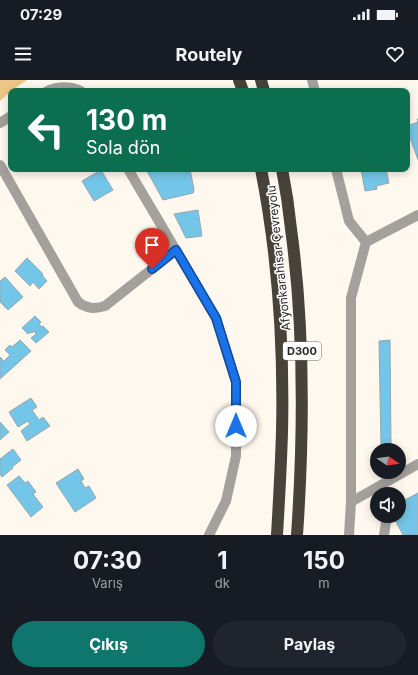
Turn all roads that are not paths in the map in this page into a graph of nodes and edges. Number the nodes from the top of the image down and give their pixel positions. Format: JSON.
{"nodes":[{"id":1,"x":56,"y":88,"type":"edge"},
{"id":2,"x":76,"y":88,"type":"edge"},
{"id":3,"x":0,"y":165,"type":"edge"},
{"id":4,"x":130,"y":172,"type":"edge"},
{"id":5,"x":262,"y":172,"type":"edge"},
{"id":6,"x":282,"y":172,"type":"edge"},
{"id":7,"x":337,"y":172,"type":"edge"},
{"id":8,"x":418,"y":215,"type":"edge"},
{"id":9,"x":366,"y":242,"type":"junction"},
{"id":10,"x":176,"y":250,"type":"junction"},
{"id":11,"x":418,"y":464,"type":"edge"},
{"id":12,"x":351,"y":502,"type":"junction"},
{"id":13,"x":386,"y":523,"type":"edge"},
{"id":14,"x":209,"y":535,"type":"edge"},
{"id":15,"x":278,"y":535,"type":"edge"},
{"id":16,"x":297,"y":535,"type":"edge"},
{"id":17,"x":349,"y":535,"type":"edge"},
{"id":18,"x":384,"y":535,"type":"edge"}],
"edges":[{"from":1,"to":2,"type":"street"},
{"from":3,"to":10,"type":"street"},
{"from":4,"to":10,"type":"street"},
{"from":5,"to":15,"type":"highway","name":"Afyonkarahisar Çevreyolu","number":"D300"},
{"from":6,"to":16,"type":"highway","name":"Afyonkarahisar Çevreyolu","number":"D300"},
{"from":7,"to":9,"type":"street"},
{"from":8,"to":9,"type":"street"},
{"from":9,"to":12,"type":"street"},
{"from":10,"to":14,"type":"street"},
{"from":11,"to":12,"type":"street"},
{"from":12,"to":17,"type":"street"},
{"from":13,"to":18,"type":"street"}]}
